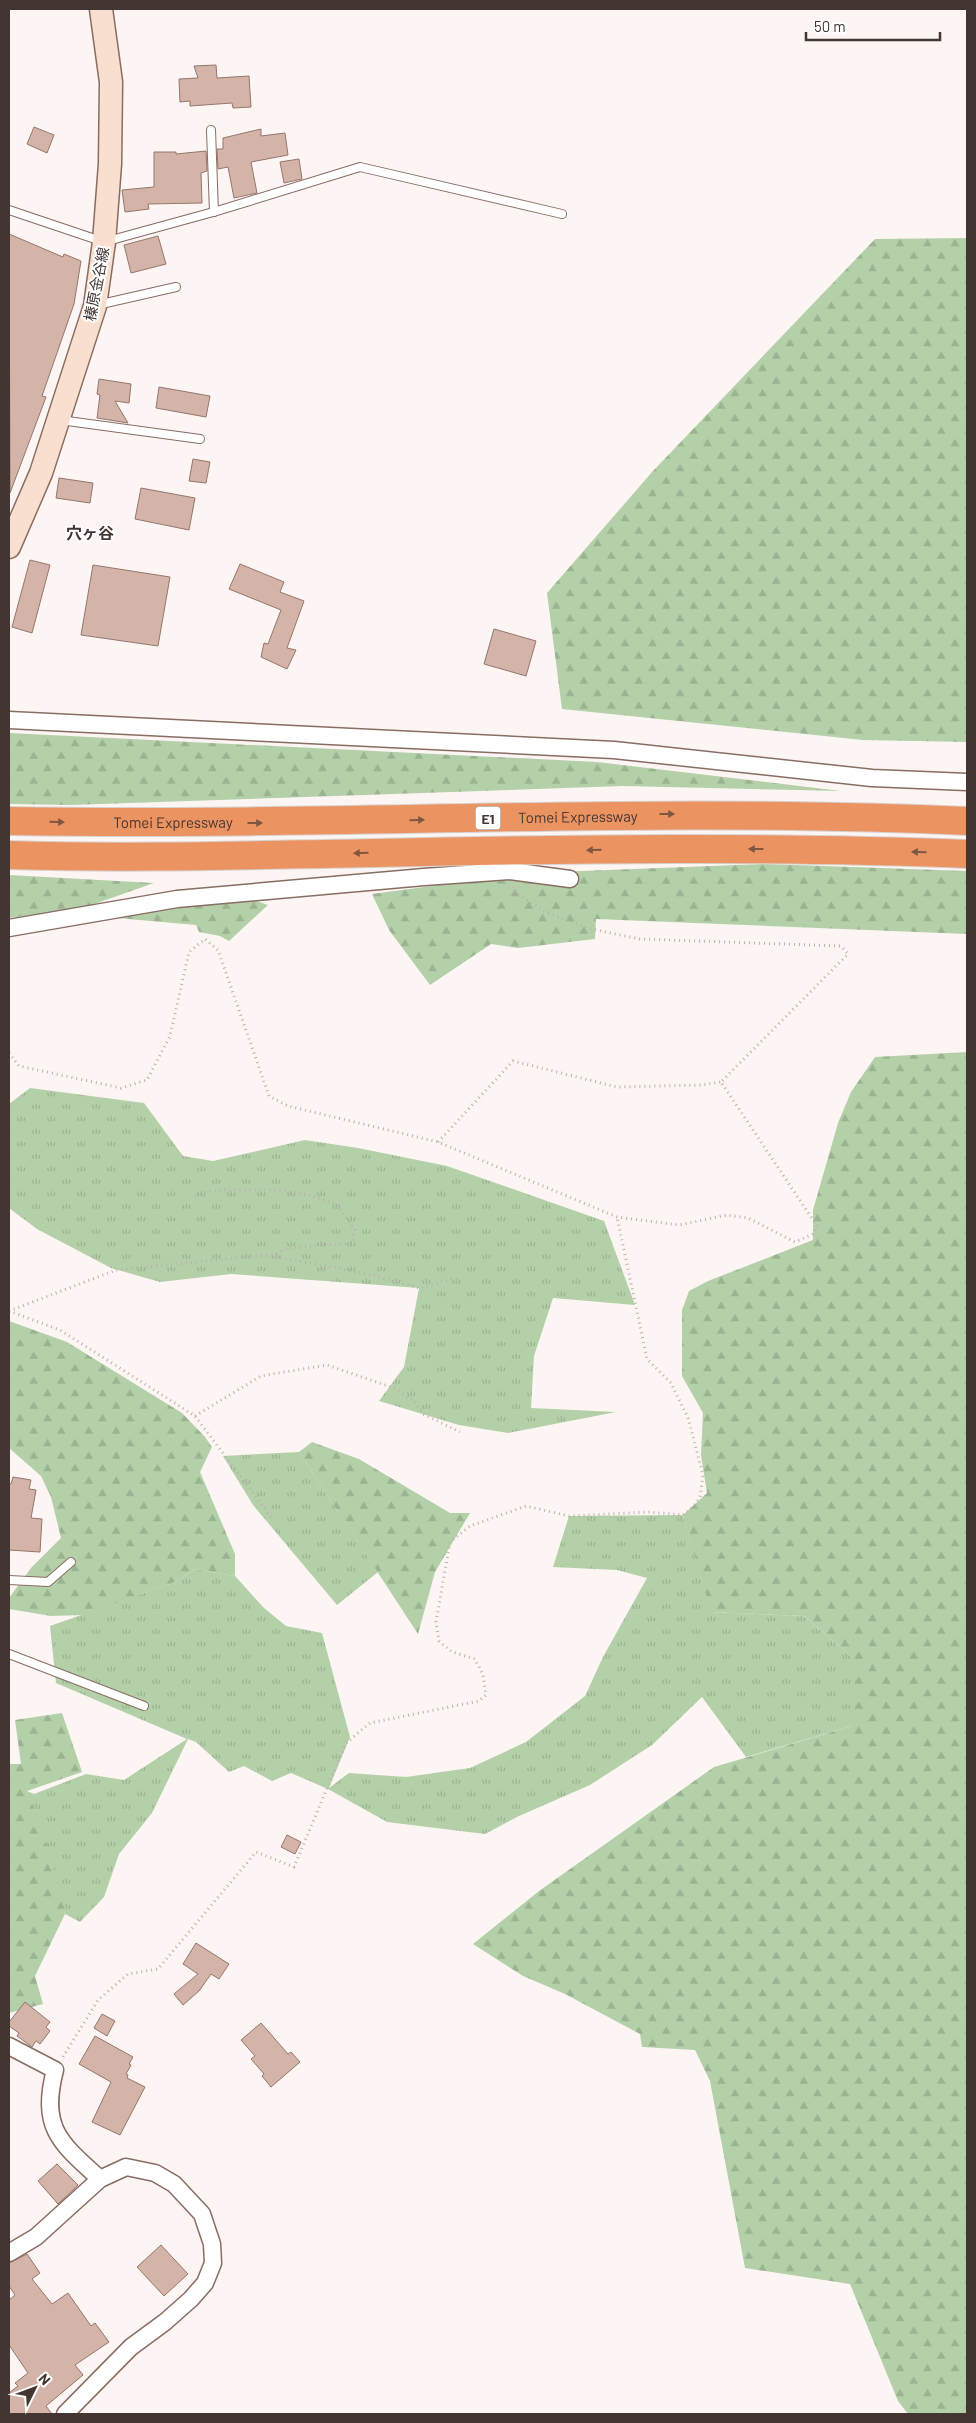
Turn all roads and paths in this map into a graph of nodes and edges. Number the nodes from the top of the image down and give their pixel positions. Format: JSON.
{"nodes":[{"id":1,"x":101,"y":9,"type":"edge"},
{"id":2,"x":211,"y":130,"type":"dead end"},
{"id":3,"x":9,"y":210,"type":"edge"},
{"id":4,"x":214,"y":212,"type":"junction"},
{"id":5,"x":562,"y":214,"type":"dead end"},
{"id":6,"x":104,"y":242,"type":"junction"},
{"id":7,"x":176,"y":287,"type":"dead end"},
{"id":8,"x":95,"y":306,"type":"junction"},
{"id":9,"x":59,"y":420,"type":"junction"},
{"id":10,"x":200,"y":439,"type":"dead end"},
{"id":11,"x":9,"y":547,"type":"edge"},
{"id":12,"x":9,"y":720,"type":"edge"},
{"id":13,"x":967,"y":782,"type":"edge"},
{"id":14,"x":9,"y":821,"type":"edge"},
{"id":15,"x":967,"y":821,"type":"edge"},
{"id":16,"x":967,"y":854,"type":"edge"},
{"id":17,"x":9,"y":855,"type":"edge"},
{"id":18,"x":502,"y":871,"type":"junction"},
{"id":19,"x":570,"y":879,"type":"dead end"},
{"id":20,"x":9,"y":928,"type":"edge"},
{"id":21,"x":9,"y":1053,"type":"edge"},
{"id":22,"x":721,"y":1082,"type":"junction"},
{"id":23,"x":438,"y":1142,"type":"junction"},
{"id":24,"x":195,"y":1195,"type":"dead end"},
{"id":25,"x":617,"y":1217,"type":"junction"},
{"id":26,"x":272,"y":1256,"type":"junction"},
{"id":27,"x":454,"y":1278,"type":"dead end"},
{"id":28,"x":9,"y":1311,"type":"edge"},
{"id":29,"x":195,"y":1416,"type":"junction"},
{"id":30,"x":460,"y":1432,"type":"dead end"},
{"id":31,"x":272,"y":1518,"type":"dead end"},
{"id":32,"x":72,"y":1562,"type":"dead end"},
{"id":33,"x":9,"y":1580,"type":"edge"},
{"id":34,"x":9,"y":1654,"type":"edge"},
{"id":35,"x":144,"y":1706,"type":"dead end"},
{"id":36,"x":9,"y":2046,"type":"edge"},
{"id":37,"x":55,"y":2070,"type":"junction"},
{"id":38,"x":100,"y":2179,"type":"junction"},
{"id":39,"x":9,"y":2253,"type":"edge"},
{"id":40,"x":65,"y":2414,"type":"edge"}],
"edges":[{"from":1,"to":6,"type":"main road","name":"榛原金谷線"},
{"from":2,"to":4,"type":"lane"},
{"from":3,"to":6,"type":"lane"},
{"from":4,"to":5,"type":"lane"},
{"from":4,"to":6,"type":"lane"},
{"from":6,"to":8,"type":"main road","name":"榛原金谷線"},
{"from":7,"to":8,"type":"lane"},
{"from":8,"to":9,"type":"main road","name":"榛原金谷線"},
{"from":9,"to":10,"type":"lane"},
{"from":9,"to":11,"type":"main road","name":"榛原金谷線"},
{"from":12,"to":13,"type":"street"},
{"from":14,"to":15,"type":"highway","name":"Tomei Expressway","number":"E1","one_way":true},
{"from":16,"to":17,"type":"highway","number":"E1","one_way":true},
{"from":18,"to":19,"type":"street"},
{"from":18,"to":20,"type":"street"},
{"from":18,"to":22,"type":"path"},
{"from":21,"to":23,"type":"path"},
{"from":22,"to":23,"type":"path"},
{"from":22,"to":25,"type":"path"},
{"from":23,"to":25,"type":"path"},
{"from":24,"to":26,"type":"path"},
{"from":25,"to":37,"type":"path"},
{"from":26,"to":27,"type":"path"},
{"from":26,"to":28,"type":"path"},
{"from":28,"to":29,"type":"path"},
{"from":29,"to":30,"type":"path"},
{"from":29,"to":31,"type":"path"},
{"from":32,"to":33,"type":"lane"},
{"from":34,"to":35,"type":"lane"},
{"from":36,"to":37,"type":"street"},
{"from":37,"to":38,"type":"street"},
{"from":38,"to":39,"type":"street"},
{"from":38,"to":40,"type":"street"}]}
